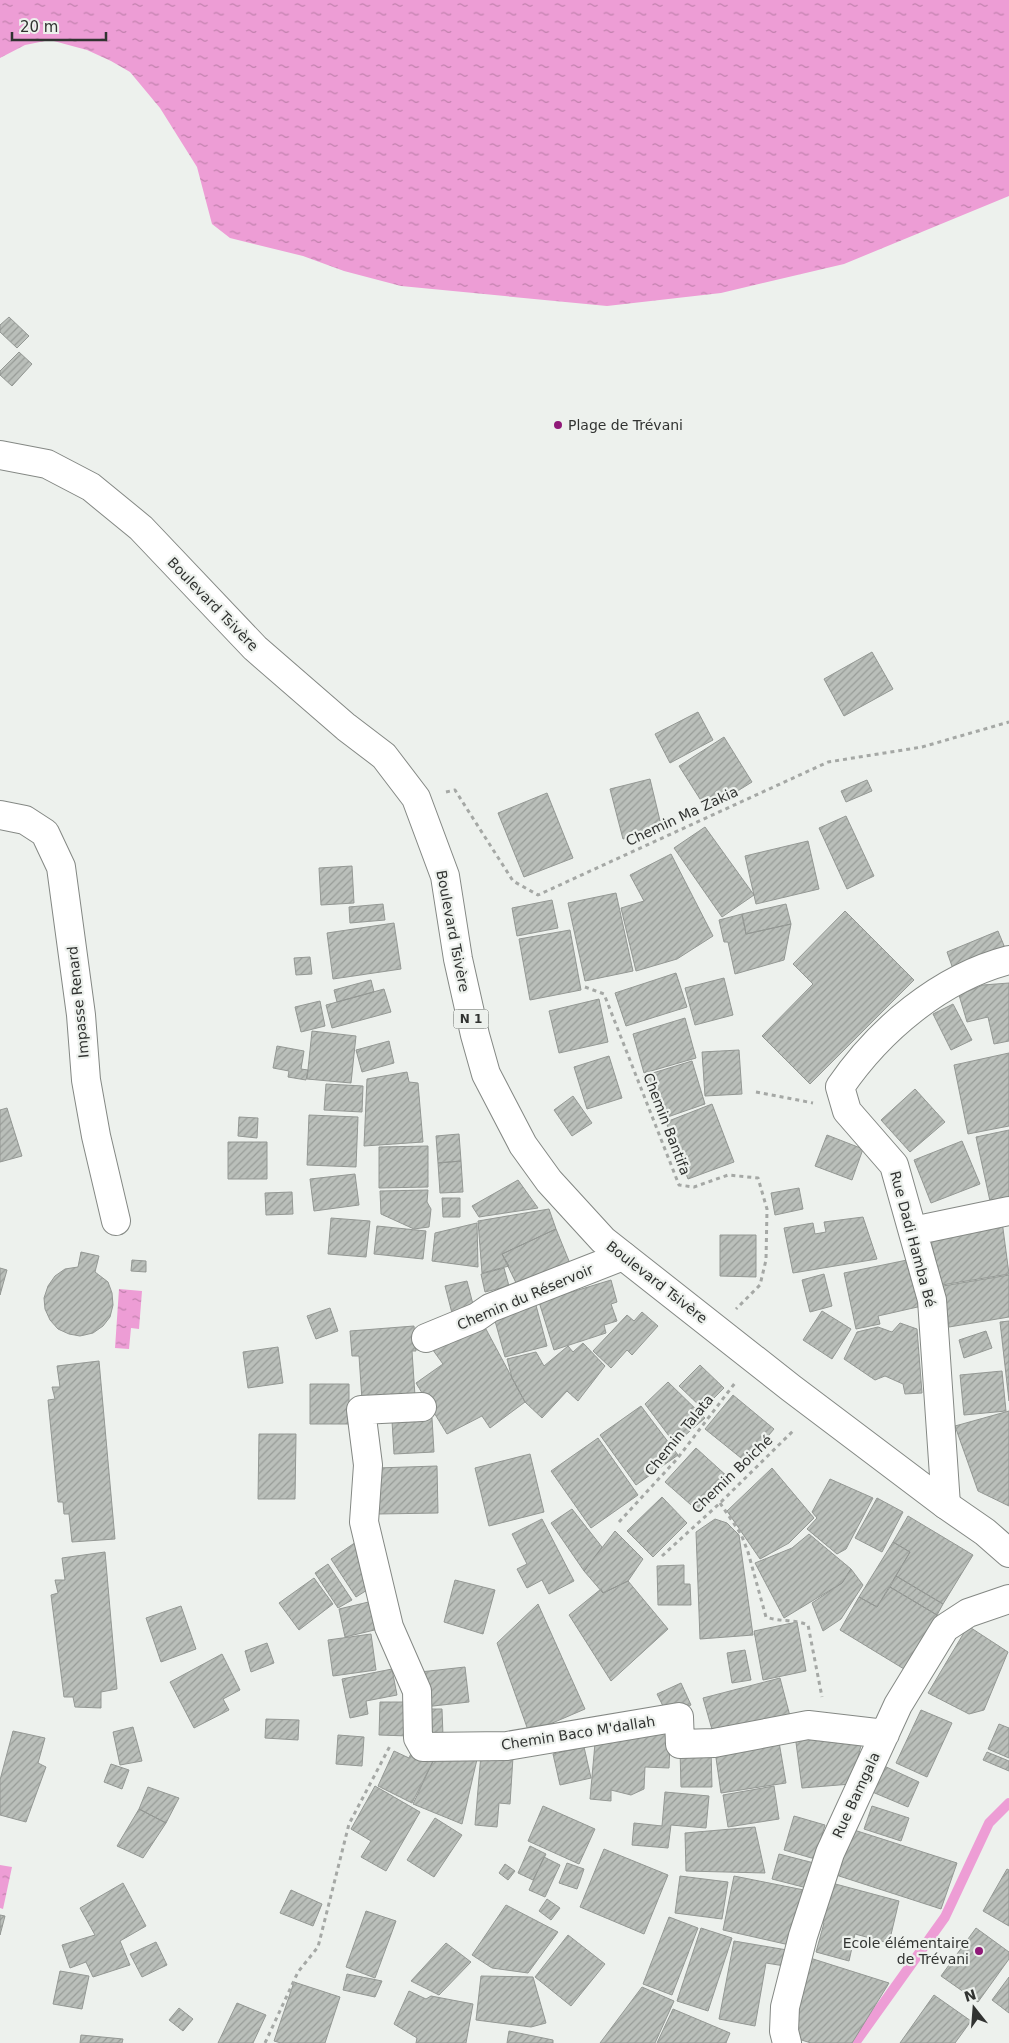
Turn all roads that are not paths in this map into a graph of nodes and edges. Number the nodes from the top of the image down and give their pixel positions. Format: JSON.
{"nodes":[{"id":1,"x":1,"y":455,"type":"edge"},
{"id":2,"x":0,"y":815,"type":"edge"},
{"id":3,"x":1009,"y":960,"type":"edge"},
{"id":4,"x":1009,"y":1210,"type":"edge"},
{"id":5,"x":116,"y":1220,"type":"dead end"},
{"id":6,"x":913,"y":1231,"type":"junction"},
{"id":7,"x":623,"y":1256,"type":"junction"},
{"id":8,"x":426,"y":1338,"type":"dead end"},
{"id":9,"x":422,"y":1407,"type":"dead end"},
{"id":10,"x":946,"y":1506,"type":"junction"},
{"id":11,"x":1009,"y":1553,"type":"edge"},
{"id":12,"x":1009,"y":1598,"type":"edge"},
{"id":13,"x":884,"y":1734,"type":"junction"},
{"id":14,"x":787,"y":2043,"type":"edge"}],
"edges":[{"from":1,"to":7,"type":"street","name":"Boulevard Tsivère","number":"N 1"},
{"from":2,"to":5,"type":"street","name":"Impasse Renard"},
{"from":3,"to":6,"type":"street","name":"Rue Dadi Hamba Bé"},
{"from":4,"to":6,"type":"street"},
{"from":6,"to":10,"type":"street","name":"Rue Dadi Hamba Bé"},
{"from":7,"to":8,"type":"street","name":"Chemin du Réservoir"},
{"from":7,"to":10,"type":"street","name":"Boulevard Tsivère","number":"N 1"},
{"from":9,"to":13,"type":"street","name":"Chemin Baco M'dallah"},
{"from":10,"to":11,"type":"street","name":"Boulevard Tsivère","number":"N 1"},
{"from":12,"to":13,"type":"street","name":"Rue Bamgala"},
{"from":13,"to":14,"type":"street","name":"Rue Bamgala"}]}
